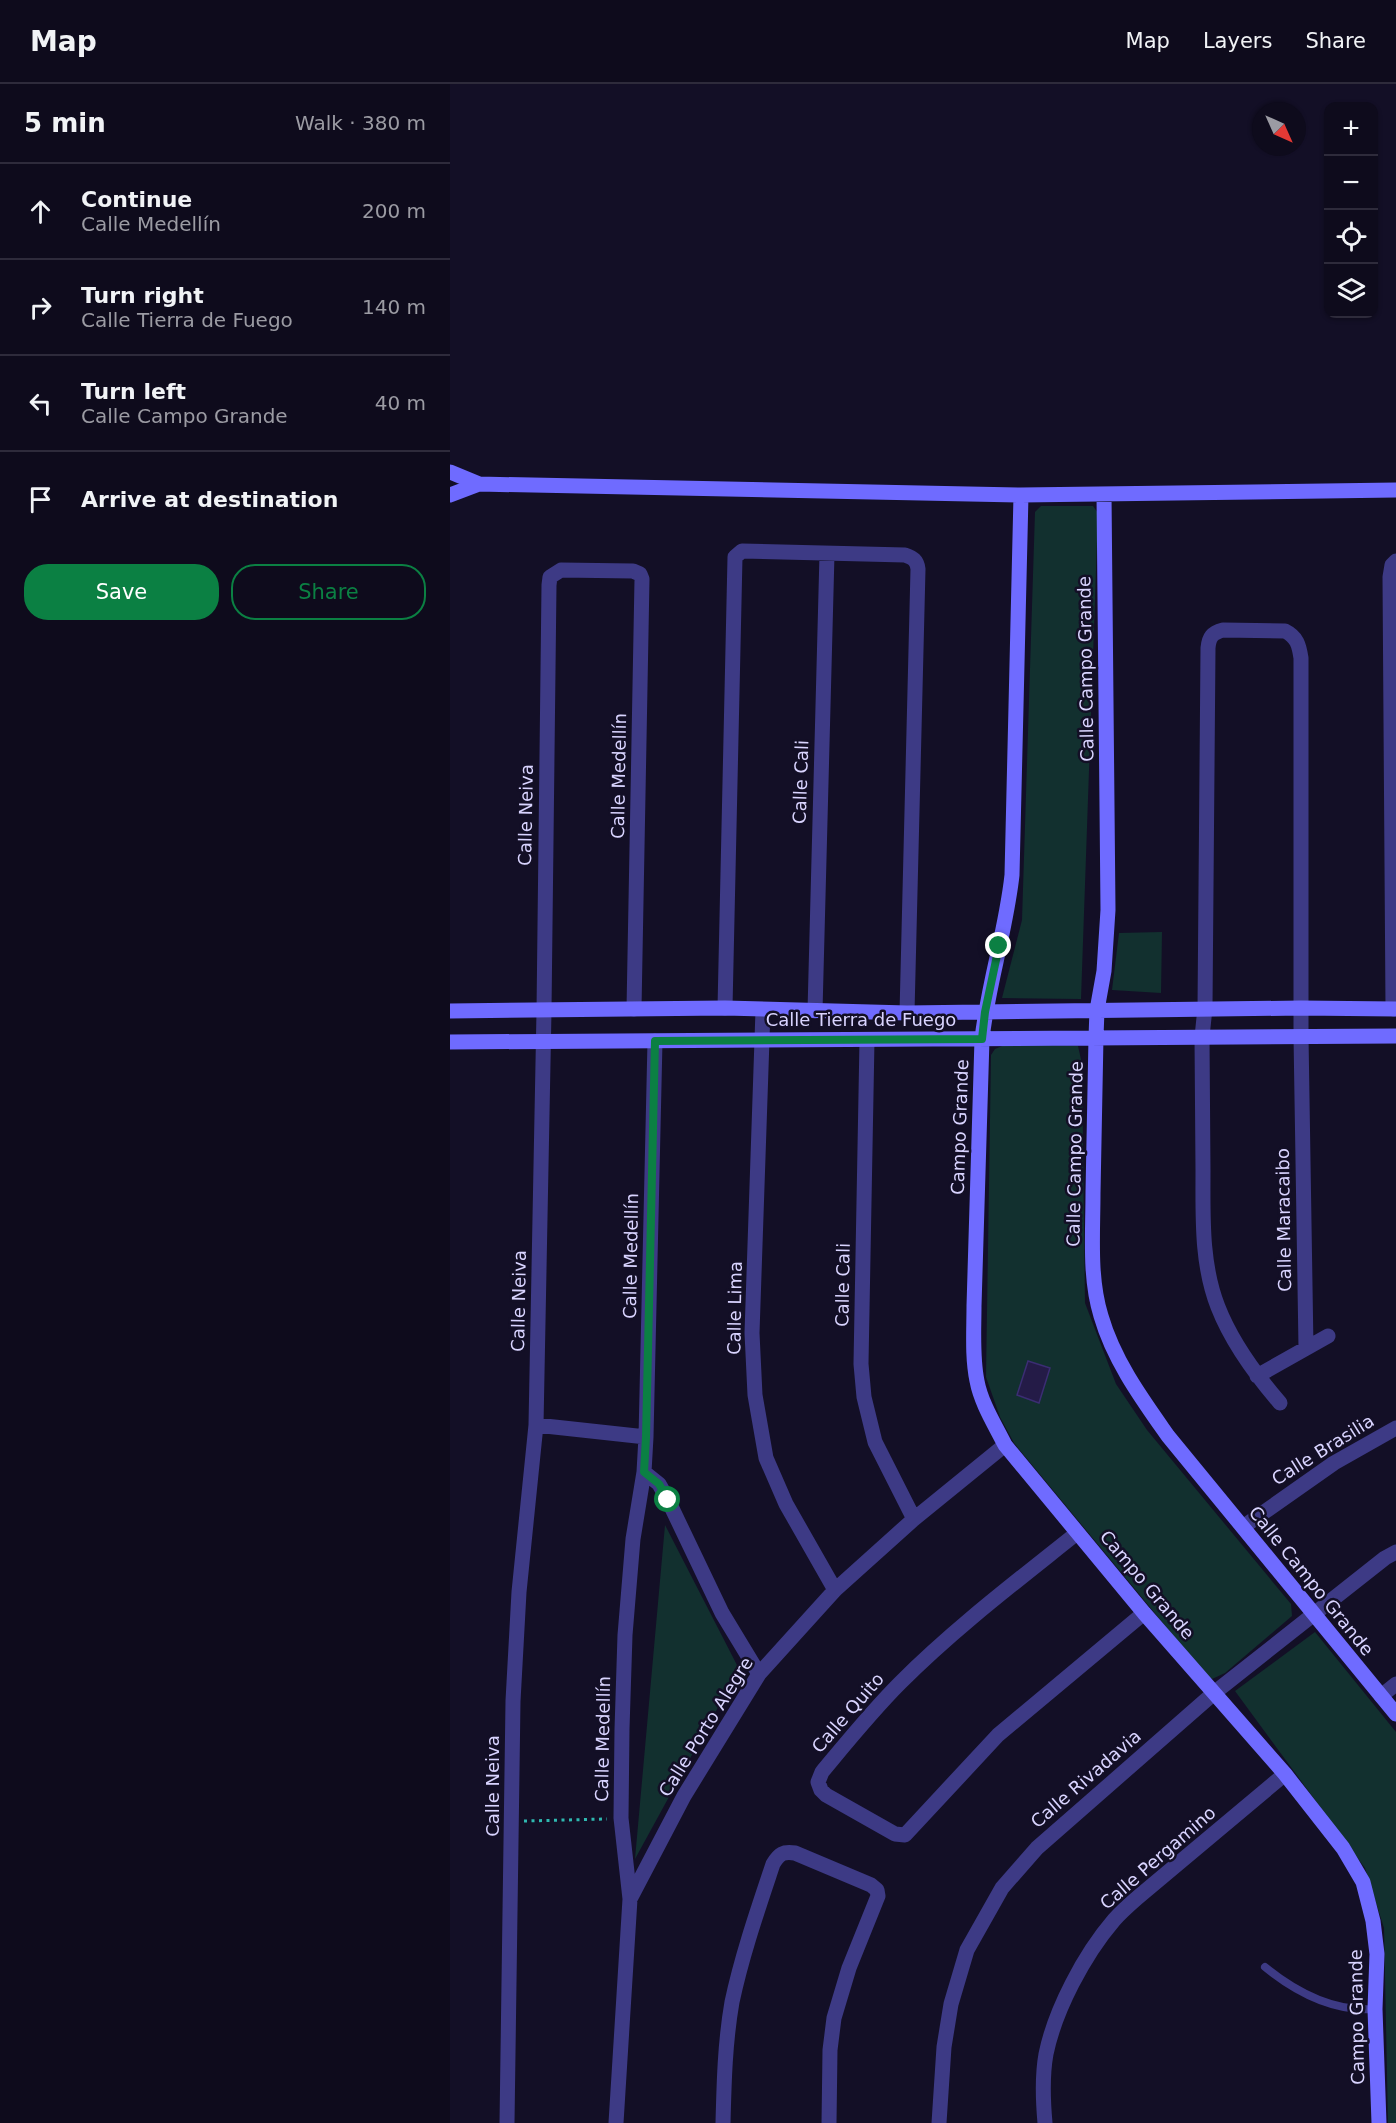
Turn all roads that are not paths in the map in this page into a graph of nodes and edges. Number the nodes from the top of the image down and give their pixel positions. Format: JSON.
{"nodes":[{"id":1,"x":450,"y":472,"type":"edge"},
{"id":2,"x":479,"y":484,"type":"junction"},
{"id":3,"x":1396,"y":490,"type":"edge"},
{"id":4,"x":1104,"y":494,"type":"junction"},
{"id":5,"x":450,"y":495,"type":"edge"},
{"id":6,"x":1021,"y":495,"type":"junction"},
{"id":7,"x":827,"y":554,"type":"junction"},
{"id":8,"x":1396,"y":561,"type":"edge"},
{"id":9,"x":642,"y":579,"type":"joint"},
{"id":10,"x":724,"y":1008,"type":"junction"},
{"id":11,"x":1205,"y":1008,"type":"junction"},
{"id":12,"x":1301,"y":1008,"type":"junction"},
{"id":13,"x":634,"y":1009,"type":"junction"},
{"id":14,"x":763,"y":1010,"type":"junction"},
{"id":15,"x":1097,"y":1010,"type":"junction"},
{"id":16,"x":1395,"y":1010,"type":"edge"},
{"id":17,"x":450,"y":1011,"type":"edge"},
{"id":18,"x":544,"y":1011,"type":"junction"},
{"id":19,"x":815,"y":1011,"type":"junction"},
{"id":20,"x":985,"y":1012,"type":"junction"},
{"id":21,"x":907,"y":1013,"type":"junction"},
{"id":22,"x":1301,"y":1036,"type":"junction"},
{"id":23,"x":1396,"y":1036,"type":"edge"},
{"id":24,"x":1096,"y":1037,"type":"junction"},
{"id":25,"x":1202,"y":1037,"type":"junction"},
{"id":26,"x":982,"y":1039,"type":"junction"},
{"id":27,"x":762,"y":1040,"type":"junction"},
{"id":28,"x":867,"y":1040,"type":"junction"},
{"id":29,"x":655,"y":1041,"type":"junction"},
{"id":30,"x":450,"y":1042,"type":"edge"},
{"id":31,"x":543,"y":1042,"type":"junction"},
{"id":32,"x":1328,"y":1336,"type":"dead end"},
{"id":33,"x":1306,"y":1348,"type":"junction"},
{"id":34,"x":1257,"y":1376,"type":"junction"},
{"id":35,"x":1280,"y":1403,"type":"dead end"},
{"id":36,"x":536,"y":1425,"type":"junction"},
{"id":37,"x":1396,"y":1428,"type":"edge"},
{"id":38,"x":646,"y":1437,"type":"junction"},
{"id":39,"x":1005,"y":1444,"type":"junction"},
{"id":40,"x":644,"y":1472,"type":"junction"},
{"id":41,"x":914,"y":1519,"type":"junction"},
{"id":42,"x":1243,"y":1527,"type":"junction"},
{"id":43,"x":1077,"y":1533,"type":"junction"},
{"id":44,"x":1396,"y":1552,"type":"edge"},
{"id":45,"x":835,"y":1590,"type":"junction"},
{"id":46,"x":1144,"y":1613,"type":"junction"},
{"id":47,"x":1314,"y":1615,"type":"junction"},
{"id":48,"x":759,"y":1674,"type":"junction"},
{"id":49,"x":1396,"y":1684,"type":"edge"},
{"id":50,"x":1214,"y":1693,"type":"junction"},
{"id":51,"x":1381,"y":1696,"type":"junction"},
{"id":52,"x":1396,"y":1714,"type":"edge"},
{"id":53,"x":1285,"y":1774,"type":"junction"},
{"id":54,"x":630,"y":1899,"type":"junction"},
{"id":55,"x":1265,"y":1967,"type":"dead end"},
{"id":56,"x":1375,"y":2008,"type":"junction"},
{"id":57,"x":507,"y":2123,"type":"edge"},
{"id":58,"x":616,"y":2123,"type":"edge"},
{"id":59,"x":723,"y":2123,"type":"edge"},
{"id":60,"x":829,"y":2123,"type":"edge"},
{"id":61,"x":939,"y":2123,"type":"edge"},
{"id":62,"x":1045,"y":2123,"type":"edge"},
{"id":63,"x":1379,"y":2123,"type":"edge"}],
"edges":[{"from":1,"to":2,"type":"street"},
{"from":2,"to":5,"type":"street"},
{"from":2,"to":6,"type":"street"},
{"from":3,"to":4,"type":"street"},
{"from":4,"to":6,"type":"street"},
{"from":4,"to":15,"type":"street","name":"Calle Campo Grande"},
{"from":6,"to":20,"type":"street"},
{"from":7,"to":10,"type":"street"},
{"from":7,"to":19,"type":"street","name":"Calle Cali"},
{"from":7,"to":21,"type":"street"},
{"from":8,"to":16,"type":"street"},
{"from":9,"to":13,"type":"street","name":"Calle Medellín"},
{"from":9,"to":18,"type":"street","name":"Calle Neiva"},
{"from":10,"to":13,"type":"street","name":"Calle Tierra de Fuego"},
{"from":10,"to":14,"type":"street","name":"Calle Tierra de Fuego"},
{"from":11,"to":12,"type":"street","name":"Calle Tierra de Fuego"},
{"from":11,"to":12,"type":"street","name":"Calle Maracaibo"},
{"from":11,"to":15,"type":"street","name":"Calle Tierra de Fuego"},
{"from":11,"to":25,"type":"street"},
{"from":12,"to":16,"type":"street","name":"Calle Tierra de Fuego"},
{"from":12,"to":22,"type":"street","name":"Calle Maracaibo"},
{"from":13,"to":18,"type":"street","name":"Calle Tierra de Fuego"},
{"from":14,"to":19,"type":"street","name":"Calle Tierra de Fuego"},
{"from":14,"to":27,"type":"street","name":"Calle Lima"},
{"from":15,"to":20,"type":"street","name":"Calle Tierra de Fuego"},
{"from":15,"to":24,"type":"street","name":"Calle Campo Grande"},
{"from":17,"to":18,"type":"street"},
{"from":18,"to":31,"type":"street","name":"Calle Neiva"},
{"from":19,"to":21,"type":"street","name":"Calle Tierra de Fuego"},
{"from":20,"to":21,"type":"street","name":"Calle Tierra de Fuego"},
{"from":20,"to":26,"type":"street"},
{"from":22,"to":23,"type":"street","name":"Calle Tierra de Fuego"},
{"from":22,"to":25,"type":"street","name":"Calle Tierra de Fuego"},
{"from":22,"to":33,"type":"street","name":"Calle Maracaibo"},
{"from":24,"to":25,"type":"street","name":"Calle Tierra de Fuego"},
{"from":24,"to":26,"type":"street","name":"Calle Tierra de Fuego"},
{"from":24,"to":42,"type":"street","name":"Calle Campo Grande"},
{"from":25,"to":34,"type":"street"},
{"from":26,"to":28,"type":"street","name":"Calle Tierra de Fuego"},
{"from":26,"to":39,"type":"street","name":"Campo Grande"},
{"from":27,"to":28,"type":"street","name":"Calle Tierra de Fuego"},
{"from":27,"to":29,"type":"street","name":"Calle Tierra de Fuego"},
{"from":27,"to":45,"type":"street","name":"Calle Lima"},
{"from":28,"to":41,"type":"street","name":"Calle Cali"},
{"from":29,"to":31,"type":"street","name":"Calle Tierra de Fuego"},
{"from":29,"to":38,"type":"street","name":"Calle Medellín"},
{"from":30,"to":31,"type":"street"},
{"from":31,"to":36,"type":"street","name":"Calle Neiva"},
{"from":32,"to":33,"type":"street"},
{"from":33,"to":34,"type":"street"},
{"from":34,"to":35,"type":"street"},
{"from":36,"to":38,"type":"street"},
{"from":36,"to":57,"type":"street","name":"Calle Neiva"},
{"from":37,"to":42,"type":"street","name":"Calle Brasilia"},
{"from":38,"to":40,"type":"street","name":"Calle Medellín"},
{"from":39,"to":41,"type":"street","name":"Calle Porto Alegre"},
{"from":39,"to":43,"type":"street","name":"Campo Grande"},
{"from":40,"to":48,"type":"street"},
{"from":40,"to":54,"type":"street","name":"Calle Medellín"},
{"from":41,"to":45,"type":"street","name":"Calle Porto Alegre"},
{"from":42,"to":47,"type":"street","name":"Calle Campo Grande"},
{"from":43,"to":46,"type":"street","name":"Campo Grande"},
{"from":43,"to":46,"type":"street","name":"Calle Quito"},
{"from":44,"to":47,"type":"street","name":"Calle Rivadavia"},
{"from":45,"to":48,"type":"street","name":"Calle Porto Alegre"},
{"from":46,"to":50,"type":"street","name":"Campo Grande"},
{"from":47,"to":50,"type":"street","name":"Calle Rivadavia"},
{"from":47,"to":51,"type":"street","name":"Calle Campo Grande"},
{"from":48,"to":54,"type":"street","name":"Calle Porto Alegre"},
{"from":49,"to":51,"type":"street"},
{"from":50,"to":53,"type":"street","name":"Campo Grande"},
{"from":50,"to":61,"type":"street","name":"Calle Rivadavia"},
{"from":51,"to":52,"type":"street","name":"Calle Campo Grande"},
{"from":53,"to":56,"type":"street","name":"Campo Grande"},
{"from":53,"to":62,"type":"street","name":"Calle Pergamino"},
{"from":54,"to":58,"type":"street","name":"Calle Porto Alegre"},
{"from":55,"to":56,"type":"lane"},
{"from":56,"to":63,"type":"street","name":"Campo Grande"},
{"from":59,"to":60,"type":"street"}]}
